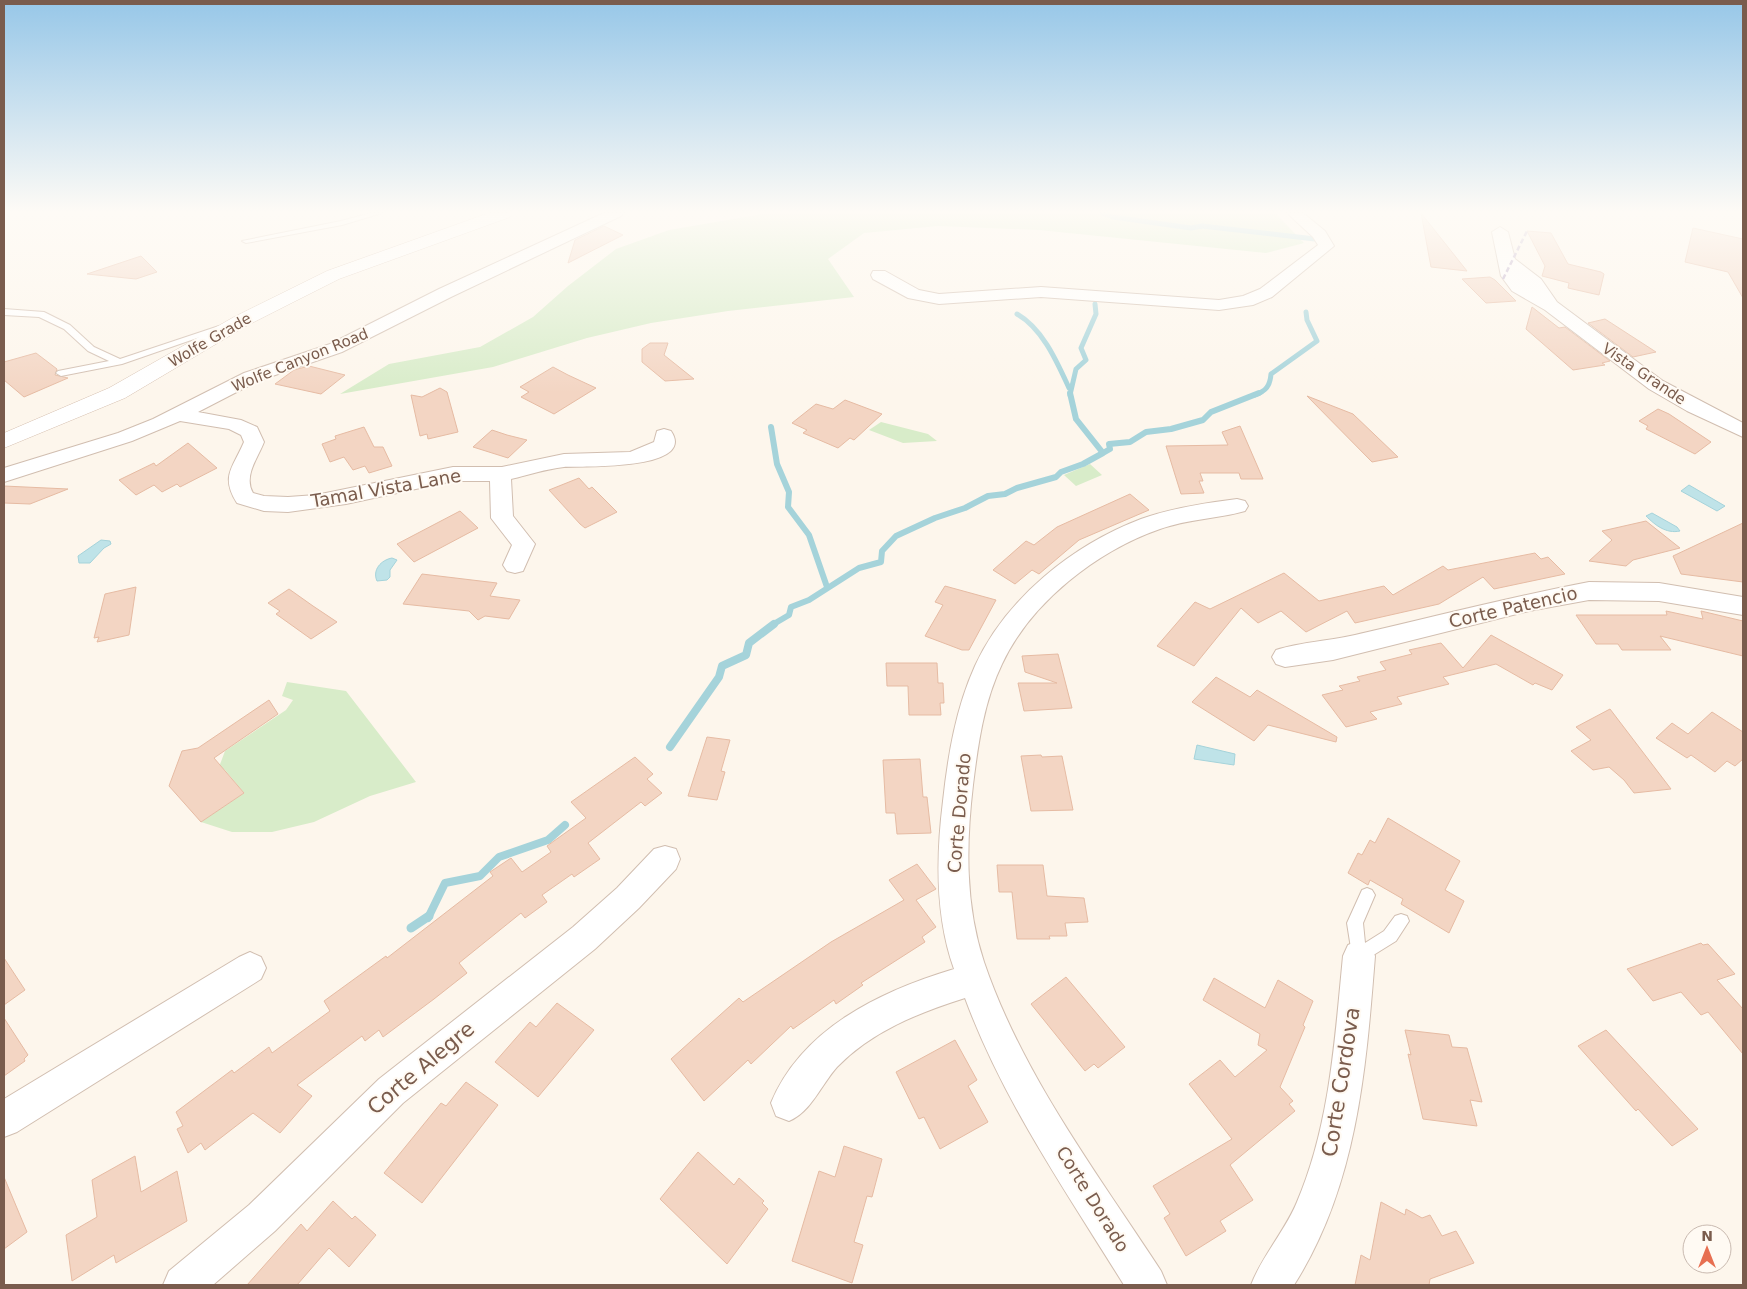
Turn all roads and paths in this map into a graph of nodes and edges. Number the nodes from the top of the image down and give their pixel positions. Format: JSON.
{"nodes":[{"id":1,"x":339,"y":273,"type":"edge"},
{"id":2,"x":489,"y":273,"type":"edge"},
{"id":3,"x":1289,"y":273,"type":"edge"},
{"id":4,"x":1524,"y":273,"type":"edge"},
{"id":5,"x":879,"y":275,"type":"dead end"},
{"id":6,"x":4,"y":312,"type":"edge"},
{"id":7,"x":241,"y":321,"type":"junction"},
{"id":8,"x":119,"y":362,"type":"junction"},
{"id":9,"x":61,"y":373,"type":"dead end"},
{"id":10,"x":177,"y":414,"type":"junction"},
{"id":11,"x":1743,"y":431,"type":"edge"},
{"id":12,"x":664,"y":435,"type":"dead end"},
{"id":13,"x":4,"y":441,"type":"edge"},
{"id":14,"x":500,"y":474,"type":"junction"},
{"id":15,"x":4,"y":475,"type":"edge"},
{"id":16,"x":1237,"y":506,"type":"dead end"},
{"id":17,"x":515,"y":565,"type":"dead end"},
{"id":18,"x":1743,"y":606,"type":"edge"},
{"id":19,"x":1285,"y":657,"type":"dead end"},
{"id":20,"x":665,"y":859,"type":"dead end"},
{"id":21,"x":1367,"y":895,"type":"dead end"},
{"id":22,"x":1401,"y":921,"type":"dead end"},
{"id":23,"x":1359,"y":956,"type":"junction"},
{"id":24,"x":250,"y":968,"type":"dead end"},
{"id":25,"x":974,"y":979,"type":"junction"},
{"id":26,"x":790,"y":1103,"type":"dead end"},
{"id":27,"x":4,"y":1119,"type":"edge"},
{"id":28,"x":183,"y":1285,"type":"edge"},
{"id":29,"x":1147,"y":1285,"type":"edge"},
{"id":30,"x":1271,"y":1285,"type":"edge"}],
"edges":[{"from":1,"to":7,"type":"street","name":"Wolfe Grade"},
{"from":2,"to":10,"type":"street","name":"Wolfe Canyon Road"},
{"from":3,"to":5,"type":"street"},
{"from":4,"to":11,"type":"street","name":"Vista Grande"},
{"from":6,"to":8,"type":"lane"},
{"from":7,"to":8,"type":"lane"},
{"from":7,"to":13,"type":"street","name":"Wolfe Grade"},
{"from":8,"to":9,"type":"lane"},
{"from":10,"to":14,"type":"street","name":"Tamal Vista Lane"},
{"from":10,"to":15,"type":"street","name":"Wolfe Canyon Road"},
{"from":12,"to":14,"type":"street","name":"Tamal Vista Lane"},
{"from":14,"to":17,"type":"street"},
{"from":16,"to":25,"type":"street","name":"Corte Dorado"},
{"from":18,"to":19,"type":"street","name":"Corte Patencio"},
{"from":20,"to":28,"type":"street","name":"Corte Alegre"},
{"from":21,"to":23,"type":"lane"},
{"from":22,"to":23,"type":"lane"},
{"from":23,"to":30,"type":"street","name":"Corte Cordova"},
{"from":24,"to":27,"type":"street"},
{"from":25,"to":26,"type":"street"},
{"from":25,"to":29,"type":"street","name":"Corte Dorado"}]}
